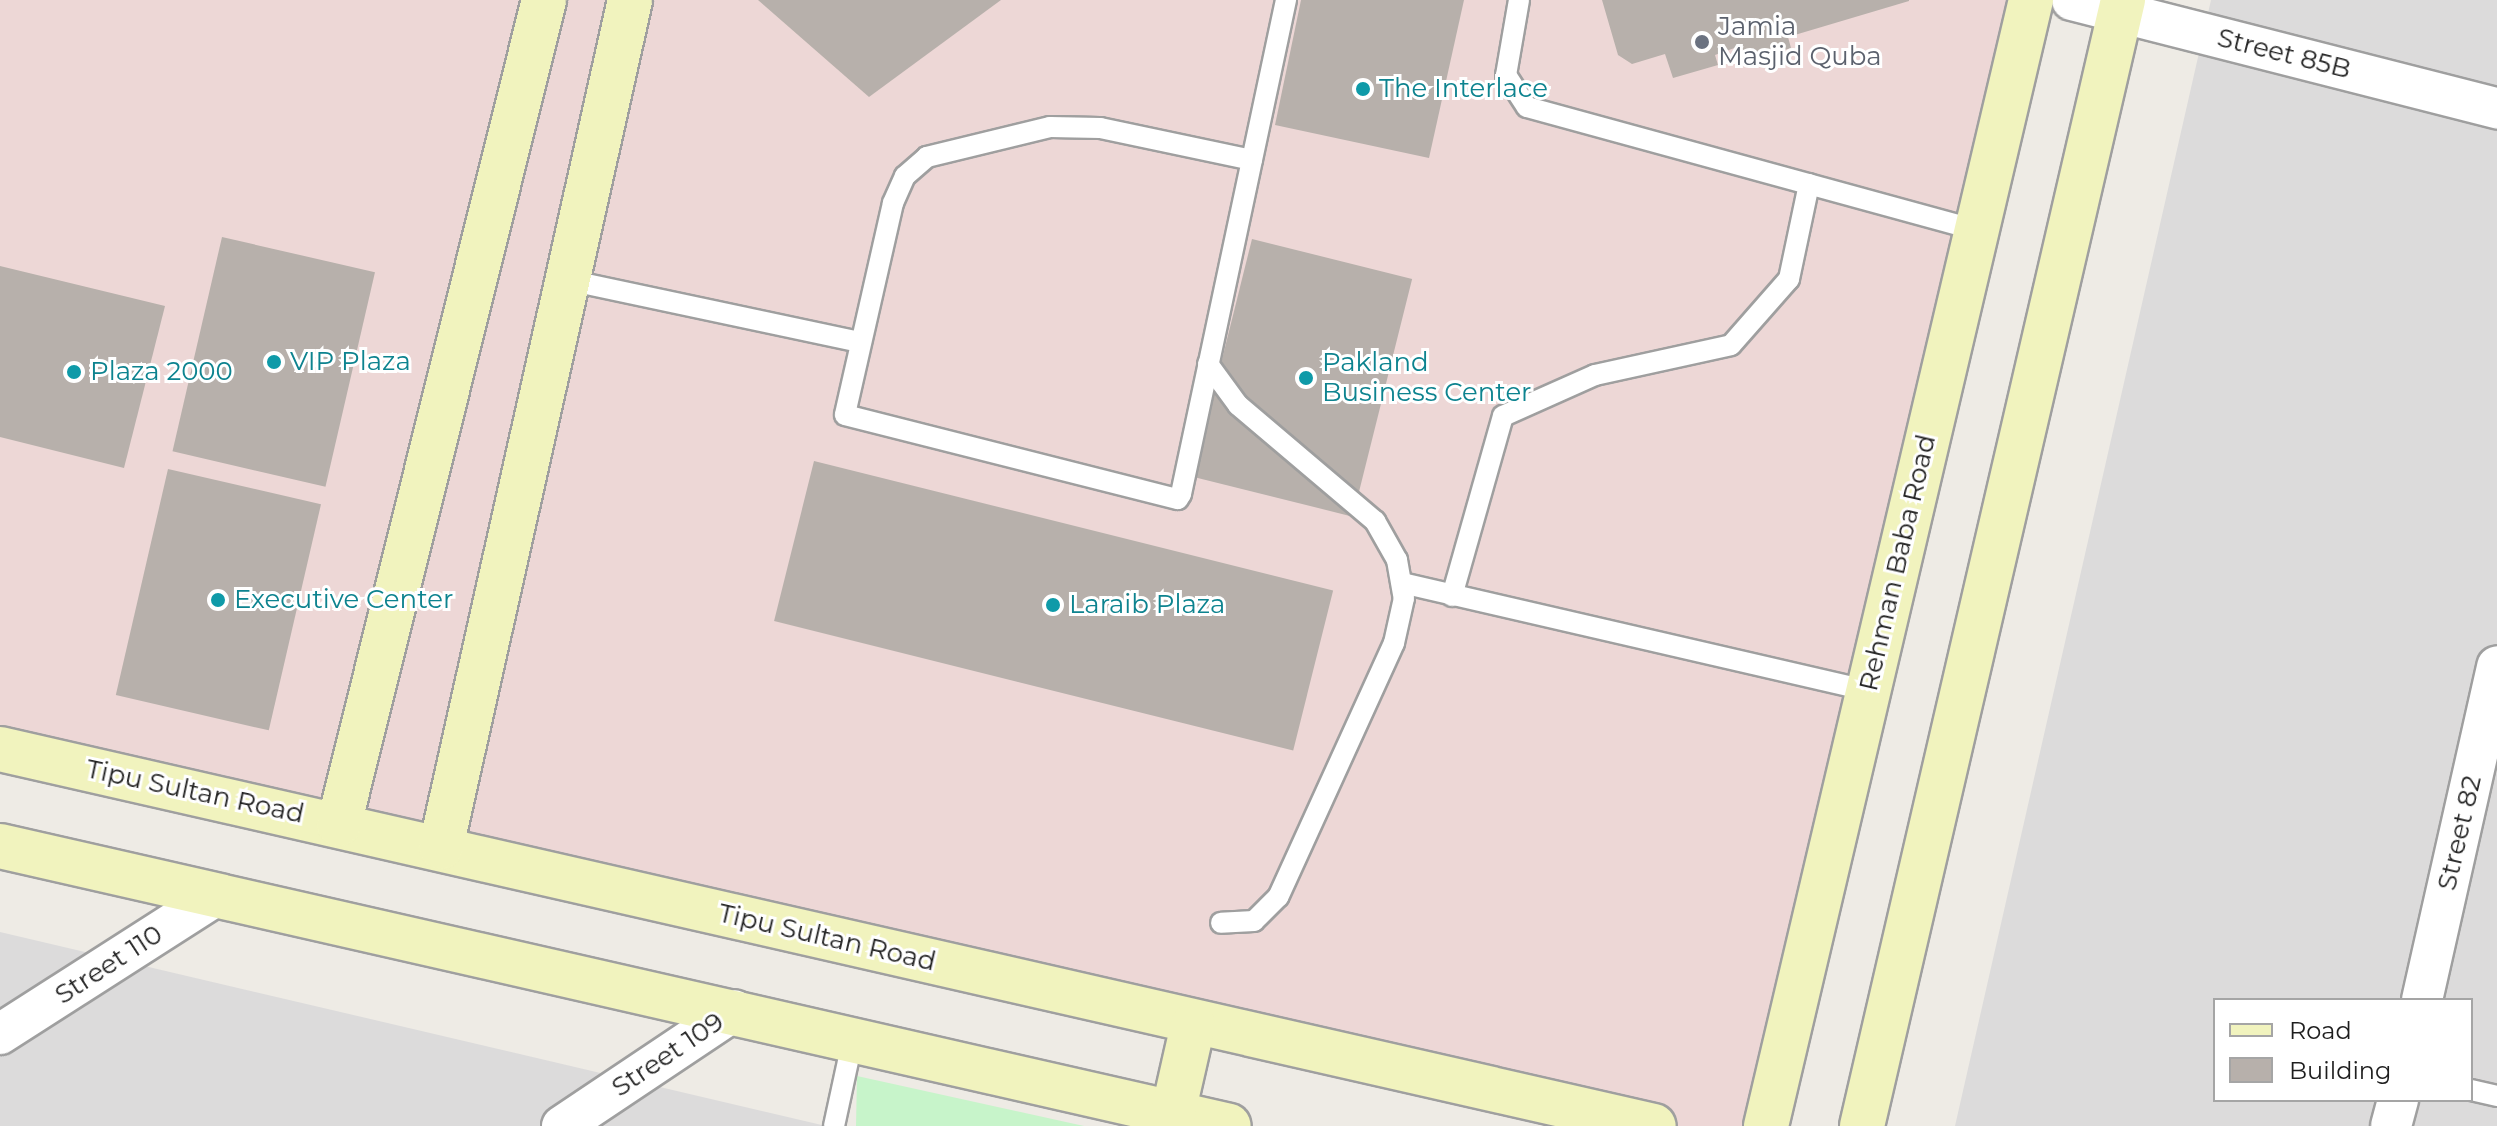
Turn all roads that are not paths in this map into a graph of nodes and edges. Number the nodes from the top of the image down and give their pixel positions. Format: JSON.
{"nodes":[{"id":1,"x":544,"y":0,"type":"edge"},
{"id":2,"x":630,"y":0,"type":"edge"},
{"id":3,"x":1286,"y":0,"type":"edge"},
{"id":4,"x":1519,"y":0,"type":"edge"},
{"id":5,"x":2031,"y":0,"type":"edge"},
{"id":6,"x":2072,"y":0,"type":"edge"},
{"id":7,"x":2121,"y":7,"type":"edge"},
{"id":8,"x":2497,"y":108,"type":"edge"},
{"id":9,"x":1252,"y":160,"type":"junction"},
{"id":10,"x":1809,"y":184,"type":"junction"},
{"id":11,"x":1974,"y":229,"type":"junction"},
{"id":12,"x":568,"y":280,"type":"junction"},
{"id":13,"x":860,"y":342,"type":"junction"},
{"id":14,"x":1208,"y":364,"type":"junction"},
{"id":15,"x":1402,"y":583,"type":"junction"},
{"id":16,"x":1452,"y":596,"type":"junction"},
{"id":17,"x":2497,"y":666,"type":"edge"},
{"id":18,"x":1868,"y":691,"type":"junction"},
{"id":19,"x":0,"y":749,"type":"edge"},
{"id":20,"x":339,"y":824,"type":"junction"},
{"id":21,"x":0,"y":846,"type":"edge"},
{"id":22,"x":441,"y":847,"type":"junction"},
{"id":23,"x":217,"y":895,"type":"junction"},
{"id":24,"x":1221,"y":923,"type":"dead end"},
{"id":25,"x":2422,"y":998,"type":"edge"},
{"id":26,"x":735,"y":1010,"type":"junction"},
{"id":27,"x":1193,"y":1025,"type":"junction"},
{"id":28,"x":0,"y":1034,"type":"edge"},
{"id":29,"x":853,"y":1038,"type":"junction"},
{"id":30,"x":2473,"y":1090,"type":"edge"},
{"id":31,"x":2497,"y":1096,"type":"edge"},
{"id":32,"x":2397,"y":1102,"type":"edge"},
{"id":33,"x":1173,"y":1113,"type":"junction"},
{"id":34,"x":562,"y":1126,"type":"edge"},
{"id":35,"x":834,"y":1126,"type":"edge"},
{"id":36,"x":1229,"y":1126,"type":"edge"},
{"id":37,"x":1654,"y":1126,"type":"edge"},
{"id":38,"x":1766,"y":1126,"type":"edge"},
{"id":39,"x":1862,"y":1126,"type":"edge"},
{"id":40,"x":2391,"y":1126,"type":"edge"}],
"edges":[{"from":1,"to":20,"type":"street"},
{"from":2,"to":12,"type":"street"},
{"from":3,"to":9,"type":"lane"},
{"from":4,"to":10,"type":"lane"},
{"from":5,"to":11,"type":"street","name":"Rehman Baba Road"},
{"from":6,"to":7,"type":"street","name":"Street 85B"},
{"from":7,"to":8,"type":"street","name":"Street 85B"},
{"from":7,"to":39,"type":"street"},
{"from":9,"to":13,"type":"lane"},
{"from":9,"to":14,"type":"lane"},
{"from":10,"to":11,"type":"lane"},
{"from":10,"to":16,"type":"lane"},
{"from":11,"to":18,"type":"street","name":"Rehman Baba Road"},
{"from":12,"to":13,"type":"lane"},
{"from":12,"to":22,"type":"street"},
{"from":13,"to":14,"type":"lane"},
{"from":14,"to":15,"type":"lane"},
{"from":15,"to":16,"type":"lane"},
{"from":15,"to":24,"type":"lane"},
{"from":16,"to":18,"type":"lane"},
{"from":17,"to":25,"type":"street","name":"Street 82"},
{"from":18,"to":38,"type":"street","name":"Rehman Baba Road"},
{"from":19,"to":20,"type":"street","name":"Tipu Sultan Road"},
{"from":20,"to":22,"type":"street","name":"Tipu Sultan Road"},
{"from":21,"to":23,"type":"street"},
{"from":22,"to":27,"type":"street","name":"Tipu Sultan Road"},
{"from":23,"to":26,"type":"street"},
{"from":23,"to":28,"type":"street","name":"Street 110"},
{"from":26,"to":29,"type":"street"},
{"from":26,"to":34,"type":"street","name":"Street 109"},
{"from":27,"to":33,"type":"street"},
{"from":27,"to":37,"type":"street","name":"Tipu Sultan Road"},
{"from":29,"to":33,"type":"street"},
{"from":29,"to":35,"type":"lane"},
{"from":30,"to":31,"type":"lane"},
{"from":32,"to":40,"type":"street"},
{"from":33,"to":36,"type":"street"}]}
